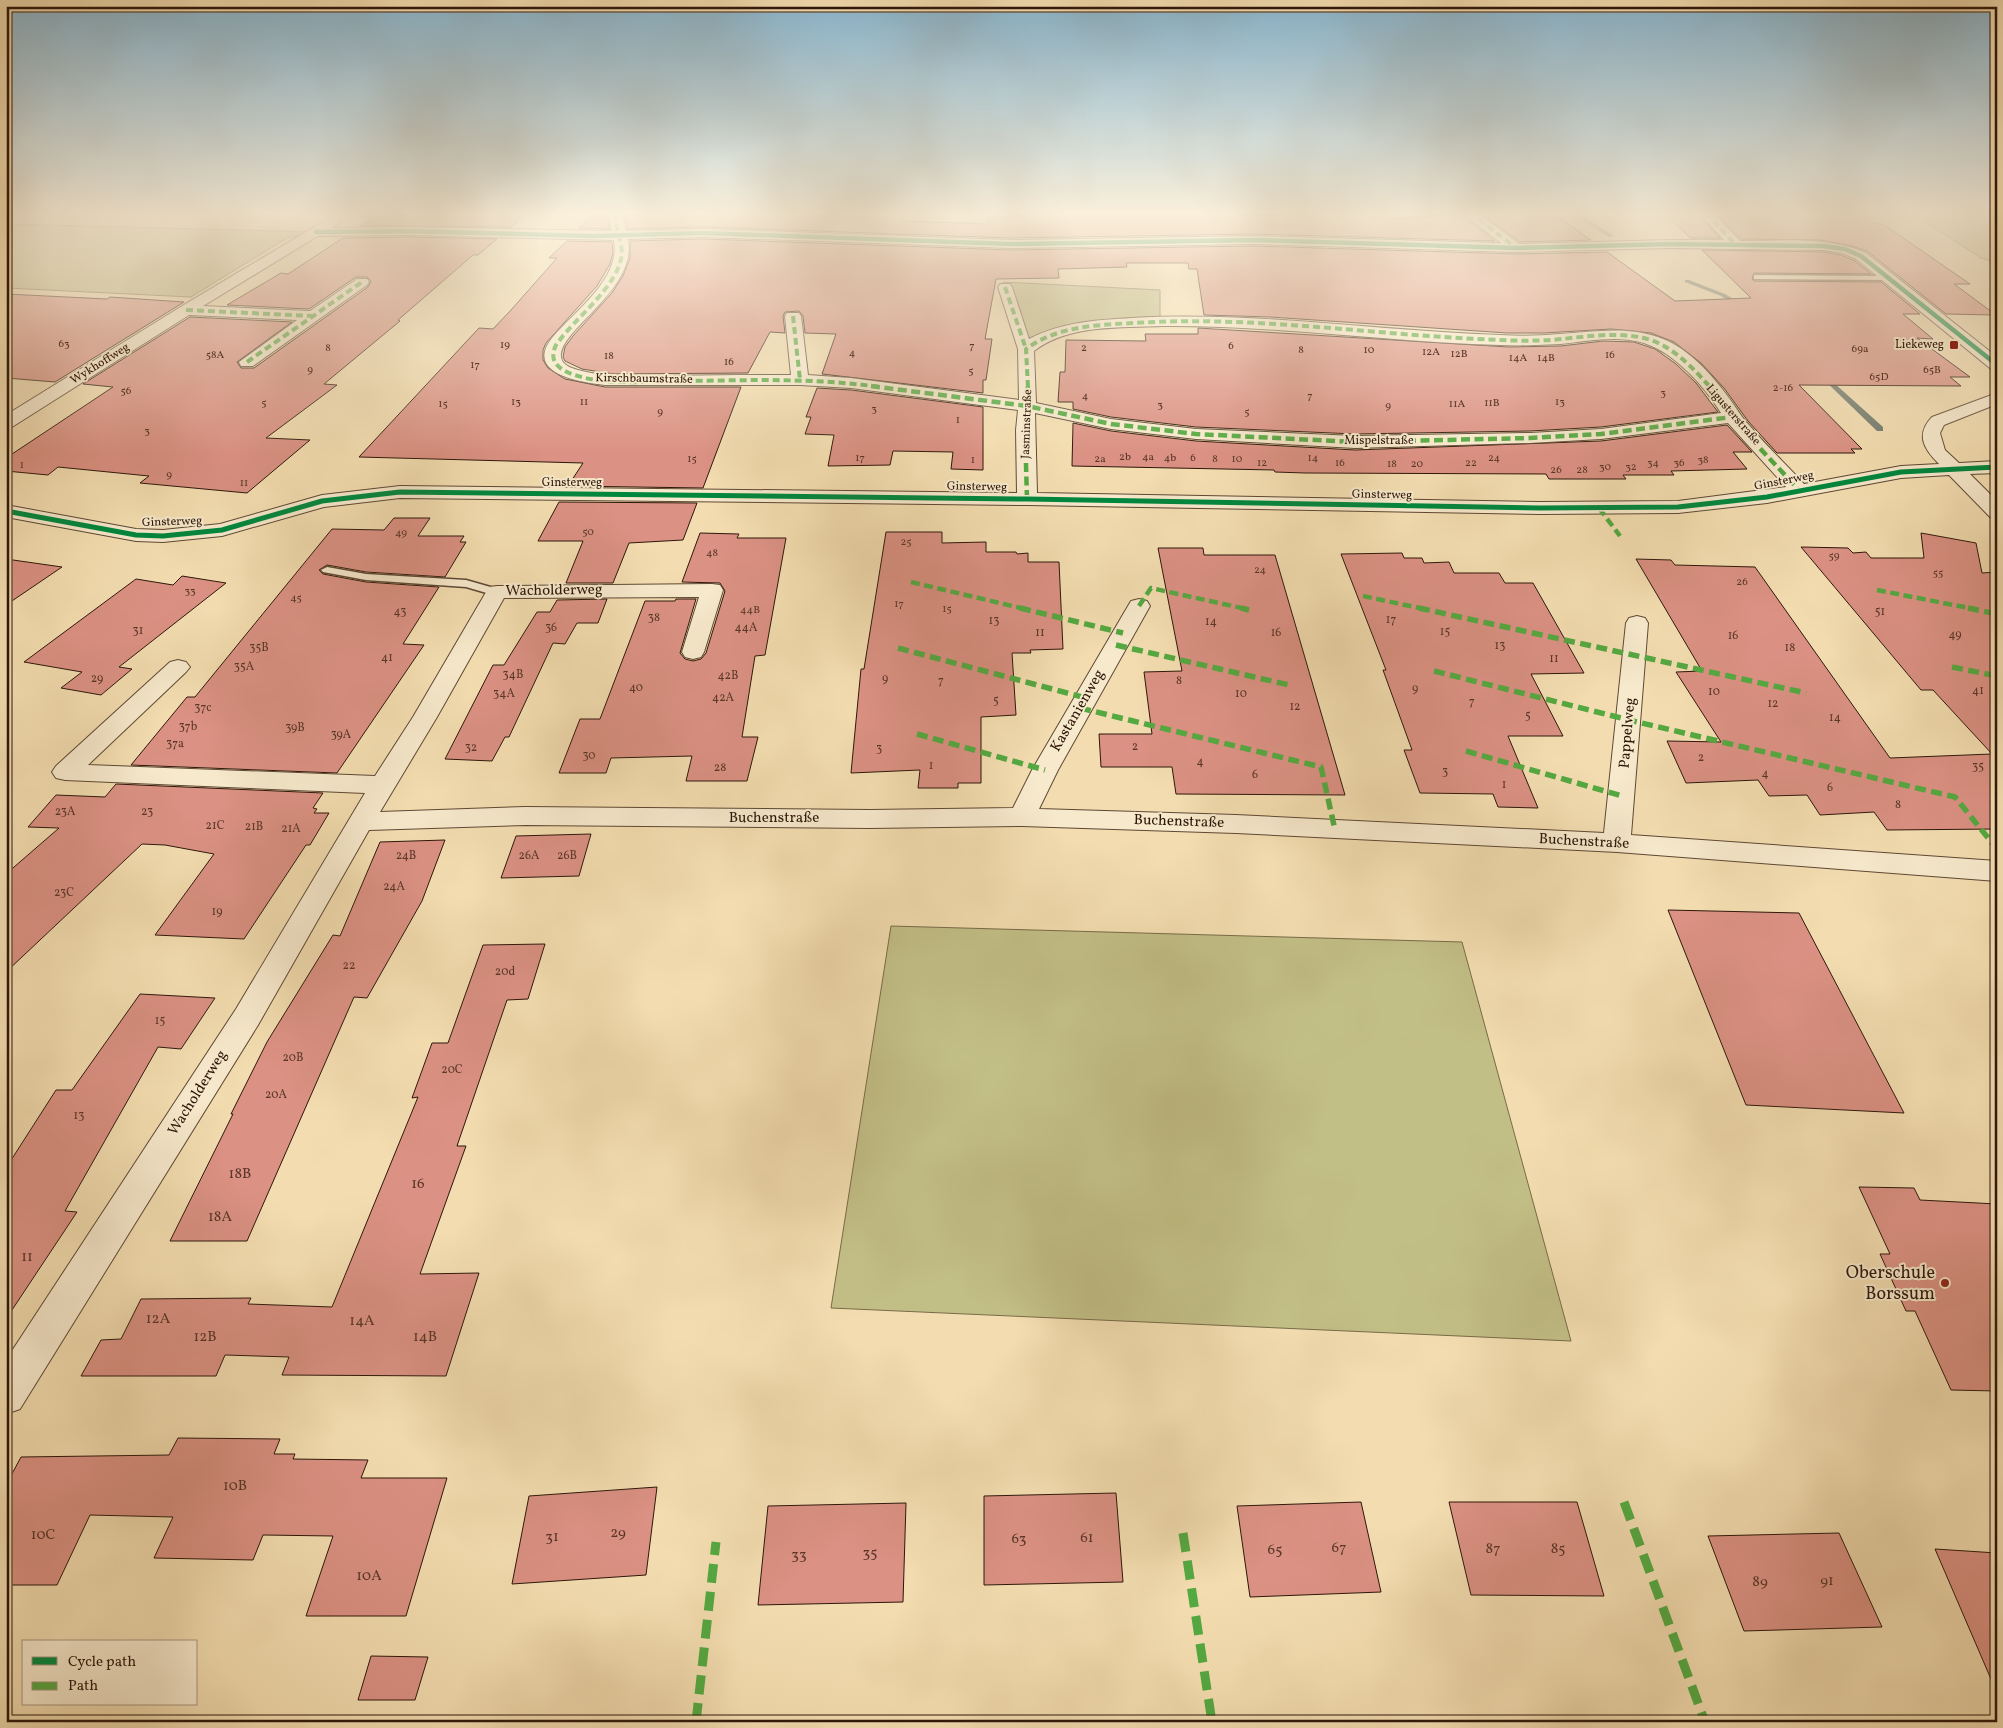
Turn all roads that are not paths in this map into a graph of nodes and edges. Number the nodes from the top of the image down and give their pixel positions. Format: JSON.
{"nodes":[{"id":1,"x":213,"y":294,"type":"edge"},
{"id":2,"x":345,"y":294,"type":"edge"},
{"id":3,"x":600,"y":294,"type":"edge"},
{"id":4,"x":1008,"y":294,"type":"edge"},
{"id":5,"x":1909,"y":294,"type":"edge"},
{"id":6,"x":186,"y":310,"type":"junction"},
{"id":7,"x":313,"y":316,"type":"junction"},
{"id":8,"x":793,"y":316,"type":"dead end"},
{"id":9,"x":1026,"y":349,"type":"junction"},
{"id":10,"x":247,"y":362,"type":"dead end"},
{"id":11,"x":1997,"y":365,"type":"edge"},
{"id":12,"x":800,"y":380,"type":"junction"},
{"id":13,"x":1997,"y":398,"type":"edge"},
{"id":14,"x":1027,"y":406,"type":"junction"},
{"id":15,"x":1732,"y":418,"type":"junction"},
{"id":16,"x":6,"y":424,"type":"edge"},
{"id":17,"x":1997,"y":467,"type":"edge"},
{"id":18,"x":1953,"y":469,"type":"junction"},
{"id":19,"x":1799,"y":490,"type":"junction"},
{"id":20,"x":1027,"y":499,"type":"junction"},
{"id":21,"x":6,"y":511,"type":"edge"},
{"id":22,"x":1997,"y":513,"type":"edge"},
{"id":23,"x":327,"y":570,"type":"dead end"},
{"id":24,"x":497,"y":592,"type":"junction"},
{"id":25,"x":1139,"y":606,"type":"dead end"},
{"id":26,"x":1637,"y":623,"type":"dead end"},
{"id":27,"x":693,"y":652,"type":"dead end"},
{"id":28,"x":178,"y":667,"type":"dead end"},
{"id":29,"x":382,"y":785,"type":"junction"},
{"id":30,"x":1022,"y":818,"type":"junction"},
{"id":31,"x":361,"y":821,"type":"junction"},
{"id":32,"x":1617,"y":843,"type":"junction"},
{"id":33,"x":1997,"y":871,"type":"edge"},
{"id":34,"x":6,"y":1396,"type":"edge"}],
"edges":[{"from":1,"to":6,"type":"street","name":"Wykhoffweg"},
{"from":2,"to":7,"type":"street"},
{"from":3,"to":12,"type":"street","name":"Kirschbaumstraße"},
{"from":4,"to":9,"type":"street","name":"Jasminstraße"},
{"from":5,"to":11,"type":"street"},
{"from":6,"to":7,"type":"street"},
{"from":6,"to":16,"type":"street","name":"Wykhoffweg"},
{"from":7,"to":10,"type":"street"},
{"from":8,"to":12,"type":"street"},
{"from":9,"to":14,"type":"street","name":"Jasminstraße"},
{"from":9,"to":15,"type":"street","name":"Ligusterstraße"},
{"from":12,"to":14,"type":"street","name":"Kirschbaumstraße"},
{"from":13,"to":18,"type":"street"},
{"from":14,"to":15,"type":"street","name":"Mispelstraße"},
{"from":14,"to":20,"type":"street","name":"Jasminstraße"},
{"from":15,"to":19,"type":"street","name":"Ligusterstraße"},
{"from":17,"to":18,"type":"street","name":"Ginsterweg"},
{"from":18,"to":19,"type":"street","name":"Ginsterweg"},
{"from":18,"to":22,"type":"street"},
{"from":19,"to":20,"type":"street","name":"Ginsterweg"},
{"from":20,"to":21,"type":"street","name":"Ginsterweg"},
{"from":23,"to":24,"type":"lane"},
{"from":24,"to":27,"type":"street","name":"Wacholderweg"},
{"from":24,"to":29,"type":"street","name":"Wacholderweg"},
{"from":25,"to":30,"type":"street","name":"Kastanienweg"},
{"from":26,"to":32,"type":"street","name":"Pappelweg"},
{"from":28,"to":29,"type":"street"},
{"from":29,"to":31,"type":"street","name":"Wacholderweg"},
{"from":30,"to":31,"type":"street","name":"Buchenstraße"},
{"from":30,"to":32,"type":"street","name":"Buchenstraße"},
{"from":31,"to":34,"type":"street","name":"Wacholderweg"},
{"from":32,"to":33,"type":"street","name":"Buchenstraße"}]}
